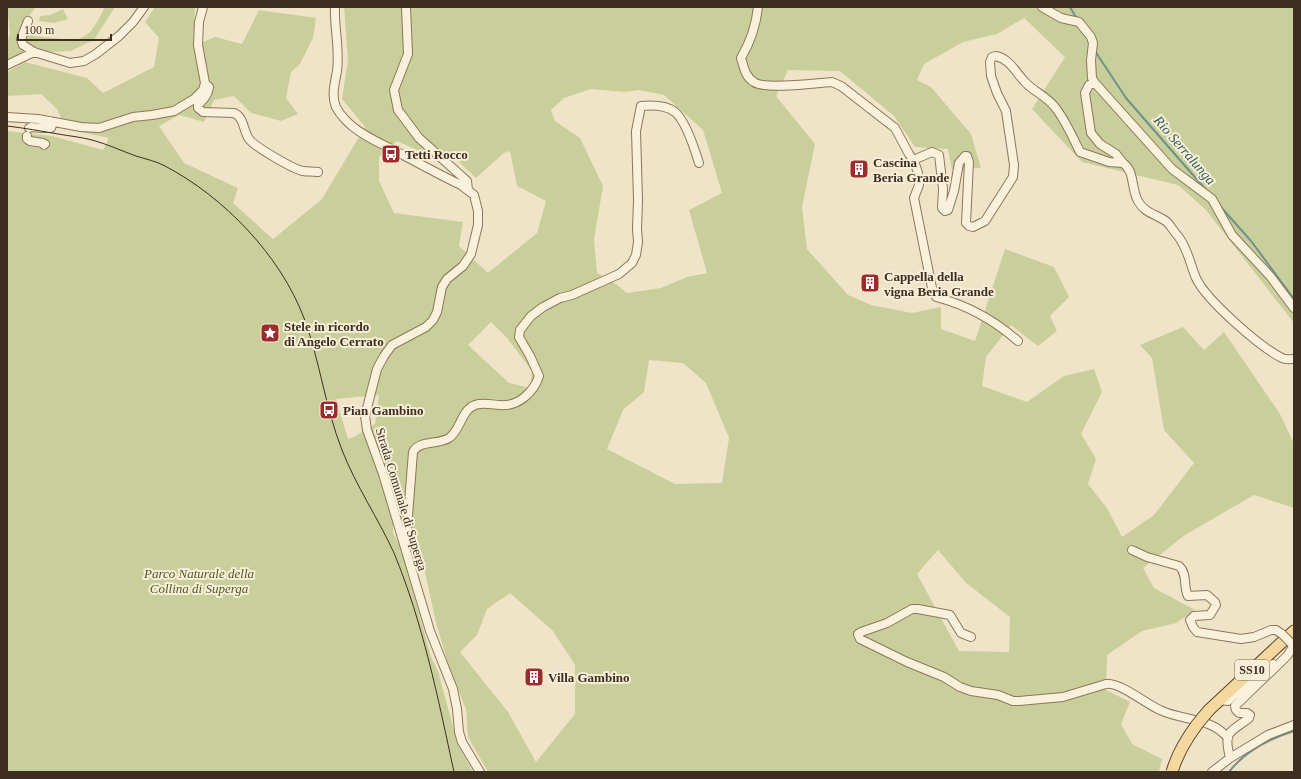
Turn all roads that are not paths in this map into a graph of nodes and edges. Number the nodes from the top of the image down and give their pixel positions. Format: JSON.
{"nodes":[{"id":1,"x":144,"y":7,"type":"edge"},
{"id":2,"x":204,"y":7,"type":"edge"},
{"id":3,"x":335,"y":7,"type":"edge"},
{"id":4,"x":406,"y":7,"type":"edge"},
{"id":5,"x":758,"y":7,"type":"edge"},
{"id":6,"x":1042,"y":7,"type":"edge"},
{"id":7,"x":28,"y":21,"type":"dead end"},
{"id":8,"x":34,"y":52,"type":"junction"},
{"id":9,"x":7,"y":65,"type":"edge"},
{"id":10,"x":205,"y":83,"type":"junction"},
{"id":11,"x":1095,"y":83,"type":"junction"},
{"id":12,"x":7,"y":117,"type":"edge"},
{"id":13,"x":50,"y":121,"type":"junction"},
{"id":14,"x":44,"y":146,"type":"dead end"},
{"id":15,"x":914,"y":161,"type":"junction"},
{"id":16,"x":699,"y":163,"type":"dead end"},
{"id":17,"x":1123,"y":163,"type":"junction"},
{"id":18,"x":318,"y":172,"type":"dead end"},
{"id":19,"x":468,"y":190,"type":"junction"},
{"id":20,"x":1294,"y":308,"type":"edge"},
{"id":21,"x":1018,"y":341,"type":"dead end"},
{"id":22,"x":1294,"y":359,"type":"edge"},
{"id":23,"x":406,"y":550,"type":"junction"},
{"id":24,"x":1132,"y":550,"type":"dead end"},
{"id":25,"x":1294,"y":631,"type":"edge"},
{"id":26,"x":970,"y":637,"type":"dead end"},
{"id":27,"x":1287,"y":656,"type":"junction"},
{"id":28,"x":1220,"y":700,"type":"junction"},
{"id":29,"x":1294,"y":725,"type":"edge"},
{"id":30,"x":1228,"y":738,"type":"junction"},
{"id":31,"x":1230,"y":758,"type":"junction"},
{"id":32,"x":480,"y":772,"type":"edge"},
{"id":33,"x":1172,"y":772,"type":"edge"},
{"id":34,"x":1212,"y":772,"type":"edge"}],
"edges":[{"from":1,"to":8,"type":"street"},
{"from":2,"to":10,"type":"street"},
{"from":3,"to":19,"type":"street"},
{"from":4,"to":19,"type":"street","name":"Strada Comunale di Superga"},
{"from":5,"to":15,"type":"street"},
{"from":6,"to":11,"type":"street"},
{"from":7,"to":8,"type":"street"},
{"from":8,"to":9,"type":"street"},
{"from":10,"to":13,"type":"street"},
{"from":10,"to":18,"type":"street"},
{"from":11,"to":17,"type":"street"},
{"from":11,"to":20,"type":"street"},
{"from":12,"to":13,"type":"street"},
{"from":13,"to":14,"type":"street"},
{"from":15,"to":17,"type":"street"},
{"from":15,"to":21,"type":"street"},
{"from":16,"to":23,"type":"street"},
{"from":17,"to":22,"type":"street"},
{"from":19,"to":23,"type":"street","name":"Strada Comunale di Superga"},
{"from":23,"to":32,"type":"street","name":"Strada Comunale di Superga"},
{"from":24,"to":27,"type":"street","bridge":true},
{"from":25,"to":28,"type":"main road","number":"SS10"},
{"from":26,"to":30,"type":"street"},
{"from":27,"to":28,"type":"street"},
{"from":27,"to":30,"type":"street"},
{"from":28,"to":33,"type":"main road","number":"SS10","bridge":true},
{"from":29,"to":31,"type":"street"},
{"from":30,"to":31,"type":"street"},
{"from":31,"to":34,"type":"street"}]}
